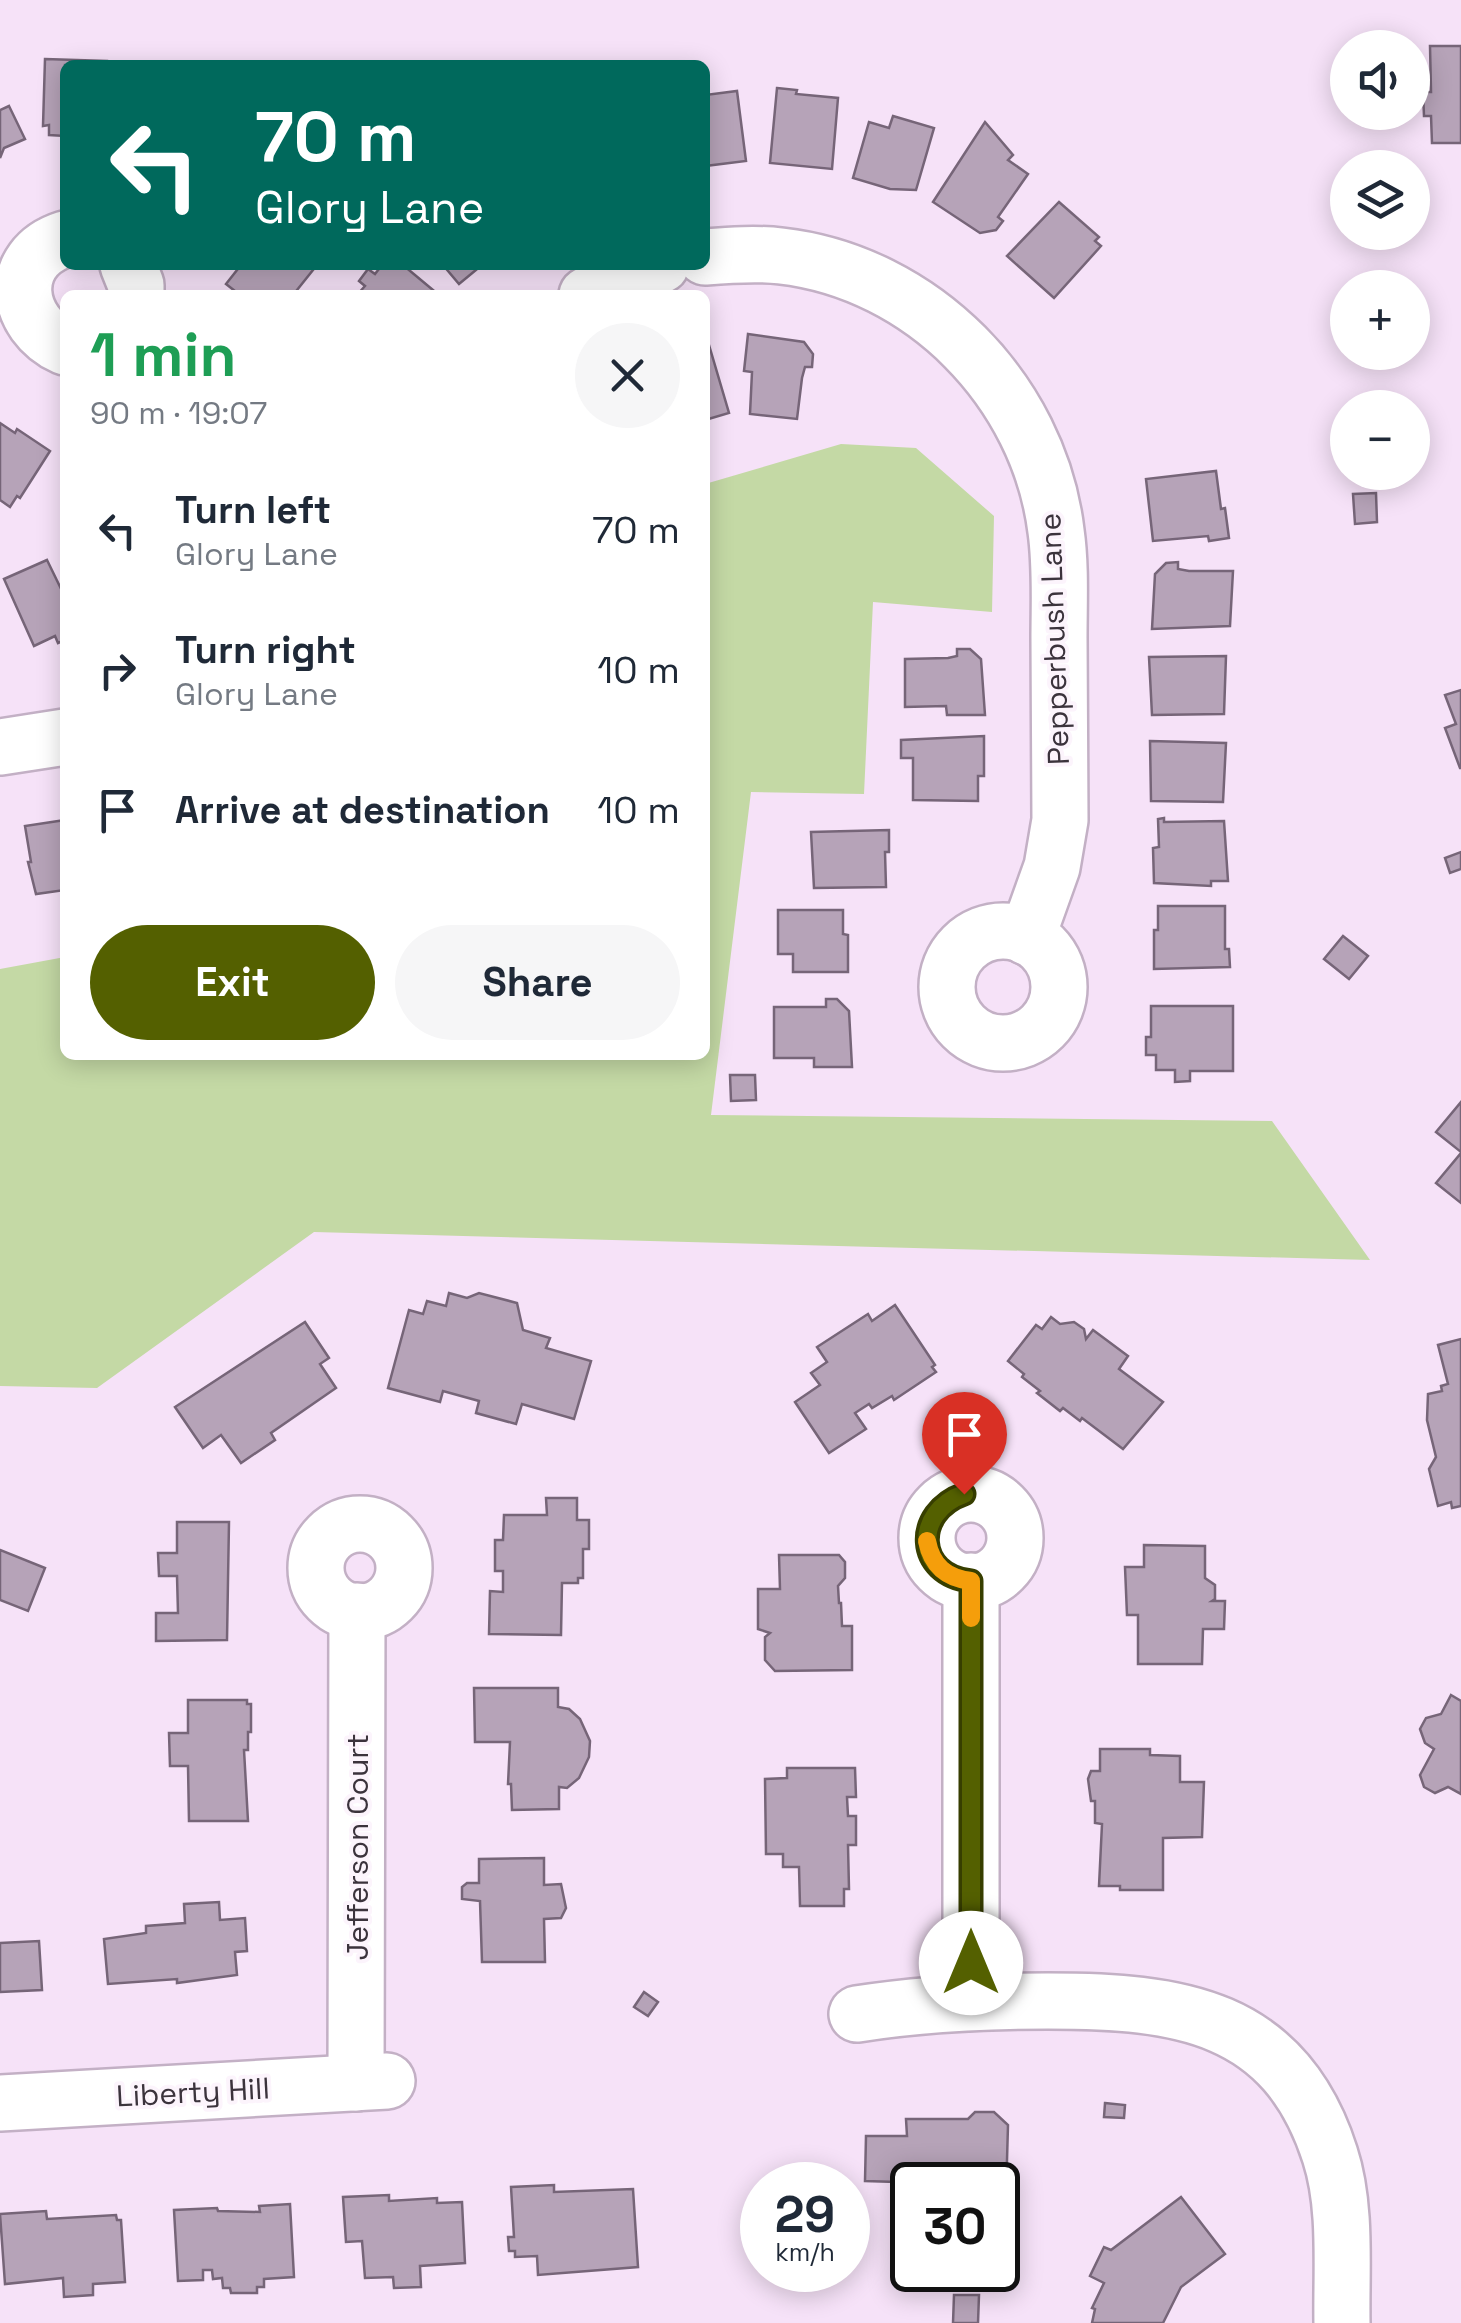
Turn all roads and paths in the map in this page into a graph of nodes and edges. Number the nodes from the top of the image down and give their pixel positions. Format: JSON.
{"nodes":[{"id":1,"x":60,"y":242,"type":"edge"},
{"id":2,"x":710,"y":257,"type":"edge"},
{"id":3,"x":641,"y":270,"type":"edge"},
{"id":4,"x":597,"y":290,"type":"edge"},
{"id":5,"x":60,"y":344,"type":"edge"},
{"id":6,"x":60,"y":738,"type":"edge"},
{"id":7,"x":0,"y":747,"type":"edge"},
{"id":8,"x":1027,"y":936,"type":"dead end"},
{"id":9,"x":971,"y":1581,"type":"dead end"},
{"id":10,"x":358,"y":1612,"type":"dead end"},
{"id":11,"x":972,"y":2001,"type":"junction"},
{"id":12,"x":858,"y":2014,"type":"dead end"},
{"id":13,"x":372,"y":2082,"type":"joint"},
{"id":14,"x":0,"y":2103,"type":"edge"},
{"id":15,"x":1342,"y":2323,"type":"edge"}],
"edges":[{"from":1,"to":5,"type":"street"},
{"from":2,"to":8,"type":"street","name":"Pepperbush Lane"},
{"from":3,"to":4,"type":"street"},
{"from":6,"to":7,"type":"street"},
{"from":9,"to":11,"type":"street"},
{"from":10,"to":13,"type":"street","name":"Jefferson Court"},
{"from":11,"to":12,"type":"street"},
{"from":11,"to":15,"type":"street"},
{"from":13,"to":14,"type":"street","name":"Liberty Hill"}]}
